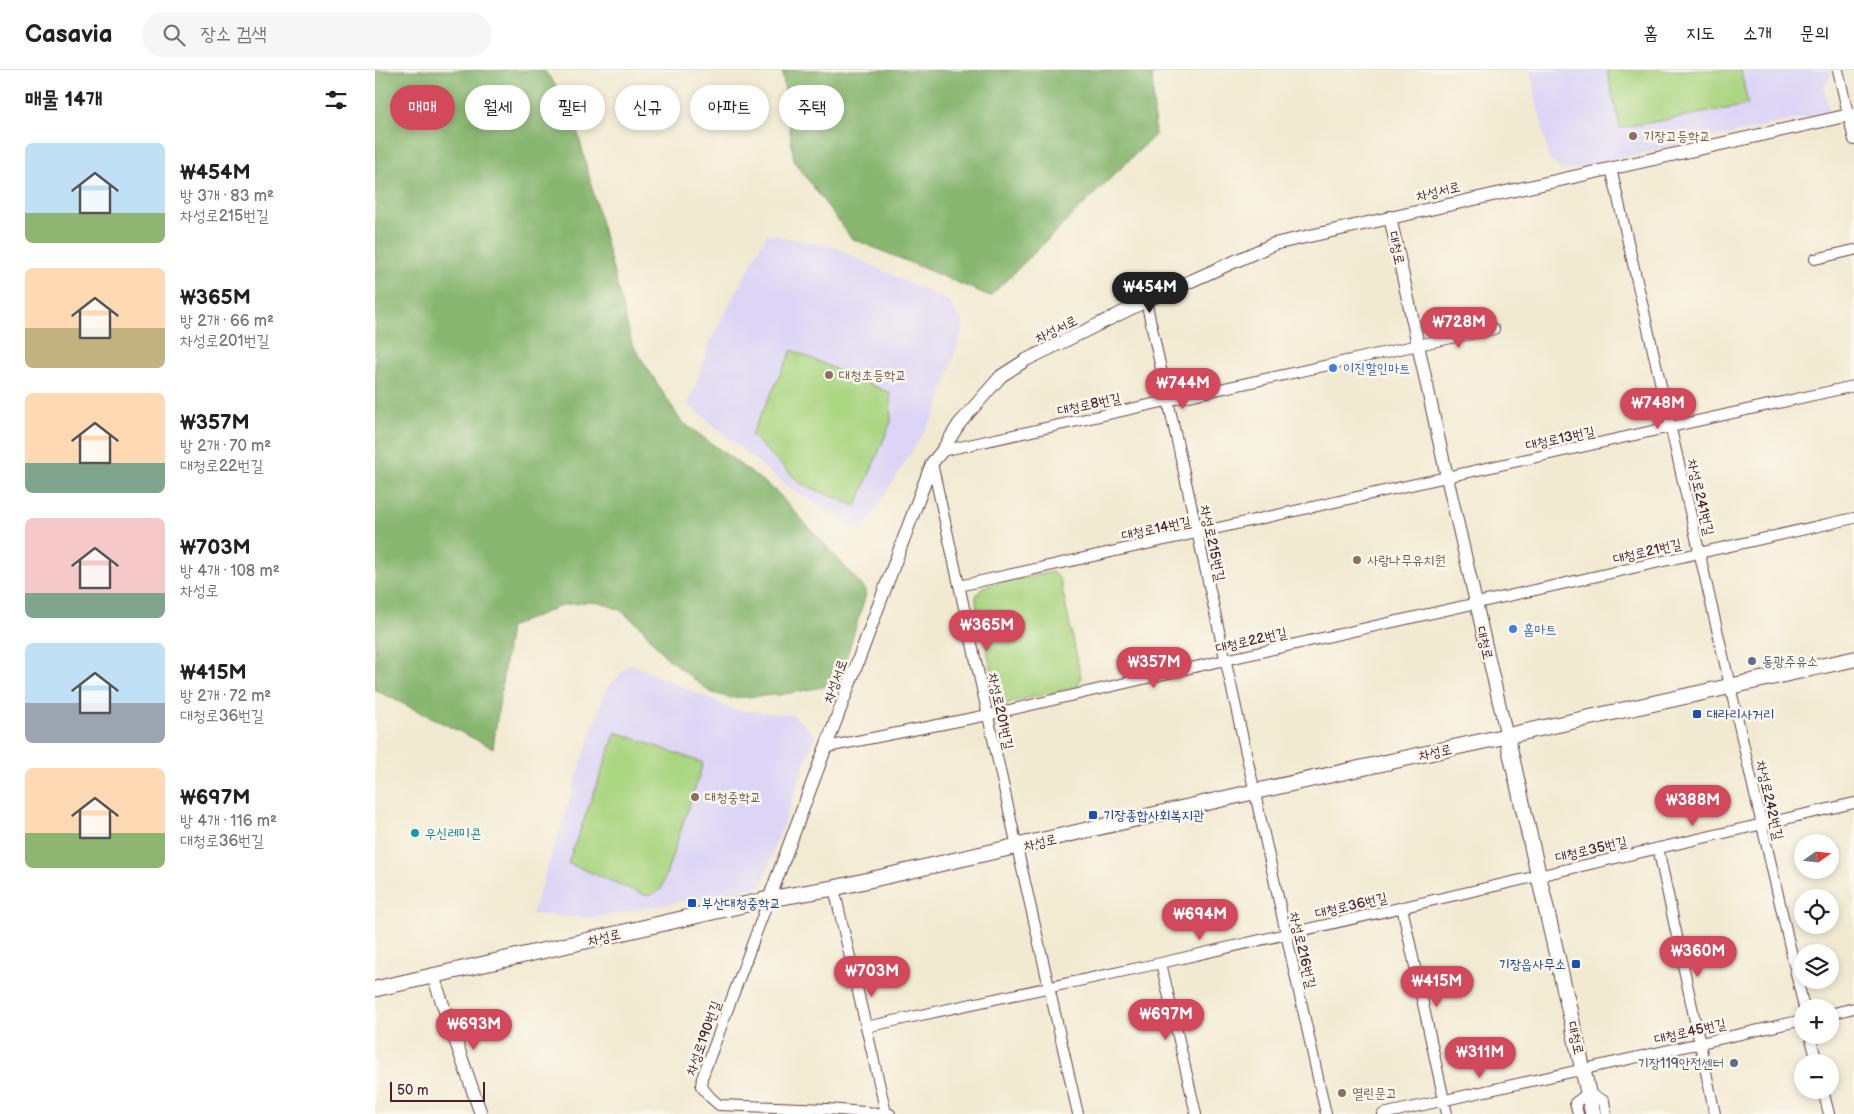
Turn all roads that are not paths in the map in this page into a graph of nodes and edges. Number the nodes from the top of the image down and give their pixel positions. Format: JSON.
{"nodes":[{"id":1,"x":1838,"y":70,"type":"edge"},
{"id":2,"x":1851,"y":114,"type":"edge"},
{"id":3,"x":1854,"y":140,"type":"edge"},
{"id":4,"x":1611,"y":168,"type":"junction"},
{"id":5,"x":1390,"y":217,"type":"junction"},
{"id":6,"x":1854,"y":250,"type":"edge"},
{"id":7,"x":1815,"y":258,"type":"dead end"},
{"id":8,"x":1146,"y":301,"type":"junction"},
{"id":9,"x":1494,"y":329,"type":"dead end"},
{"id":10,"x":1418,"y":345,"type":"junction"},
{"id":11,"x":1854,"y":386,"type":"edge"},
{"id":12,"x":1168,"y":401,"type":"junction"},
{"id":13,"x":1671,"y":427,"type":"junction"},
{"id":14,"x":942,"y":451,"type":"junction"},
{"id":15,"x":932,"y":463,"type":"junction"},
{"id":16,"x":1447,"y":477,"type":"junction"},
{"id":17,"x":1854,"y":518,"type":"edge"},
{"id":18,"x":1197,"y":533,"type":"junction"},
{"id":19,"x":1699,"y":553,"type":"junction"},
{"id":20,"x":959,"y":586,"type":"junction"},
{"id":21,"x":1475,"y":603,"type":"junction"},
{"id":22,"x":1854,"y":659,"type":"edge"},
{"id":23,"x":1225,"y":660,"type":"junction"},
{"id":24,"x":1730,"y":687,"type":"junction"},
{"id":25,"x":987,"y":715,"type":"junction"},
{"id":26,"x":1507,"y":737,"type":"junction"},
{"id":27,"x":827,"y":747,"type":"junction"},
{"id":28,"x":1253,"y":792,"type":"junction"},
{"id":29,"x":1854,"y":803,"type":"edge"},
{"id":30,"x":1762,"y":824,"type":"junction"},
{"id":31,"x":1017,"y":847,"type":"junction"},
{"id":32,"x":1658,"y":848,"type":"junction"},
{"id":33,"x":1539,"y":875,"type":"junction"},
{"id":34,"x":834,"y":888,"type":"junction"},
{"id":35,"x":769,"y":899,"type":"junction"},
{"id":36,"x":1401,"y":907,"type":"junction"},
{"id":37,"x":1285,"y":934,"type":"junction"},
{"id":38,"x":1161,"y":963,"type":"junction"},
{"id":39,"x":433,"y":976,"type":"junction"},
{"id":40,"x":1048,"y":987,"type":"junction"},
{"id":41,"x":375,"y":989,"type":"edge"},
{"id":42,"x":1802,"y":999,"type":"edge"},
{"id":43,"x":1854,"y":1008,"type":"edge"},
{"id":44,"x":1839,"y":1012,"type":"edge"},
{"id":45,"x":1794,"y":1022,"type":"edge"},
{"id":46,"x":866,"y":1027,"type":"junction"},
{"id":47,"x":1699,"y":1042,"type":"junction"},
{"id":48,"x":1583,"y":1069,"type":"junction"},
{"id":49,"x":1588,"y":1093,"type":"junction"},
{"id":50,"x":1825,"y":1099,"type":"edge"},
{"id":51,"x":1444,"y":1100,"type":"junction"},
{"id":52,"x":481,"y":1114,"type":"edge"},
{"id":53,"x":888,"y":1114,"type":"edge"},
{"id":54,"x":1078,"y":1114,"type":"edge"},
{"id":55,"x":1195,"y":1114,"type":"edge"},
{"id":56,"x":1326,"y":1114,"type":"edge"},
{"id":57,"x":1383,"y":1114,"type":"edge"},
{"id":58,"x":1447,"y":1114,"type":"edge"},
{"id":59,"x":1578,"y":1114,"type":"edge"},
{"id":60,"x":1593,"y":1114,"type":"edge"},
{"id":61,"x":1607,"y":1114,"type":"edge"},
{"id":62,"x":1715,"y":1114,"type":"edge"},
{"id":63,"x":1829,"y":1114,"type":"edge"}],
"edges":[{"from":1,"to":2,"type":"street"},
{"from":2,"to":3,"type":"street"},
{"from":2,"to":4,"type":"street","name":"차성서로"},
{"from":4,"to":5,"type":"street","name":"차성서로"},
{"from":4,"to":13,"type":"street","name":"차성로241번길"},
{"from":5,"to":8,"type":"street","name":"차성서로"},
{"from":5,"to":10,"type":"street","name":"대청로"},
{"from":6,"to":7,"type":"street"},
{"from":8,"to":12,"type":"street","name":"차성로215번길"},
{"from":8,"to":14,"type":"street","name":"차성서로"},
{"from":9,"to":10,"type":"street","name":"대청로8번길"},
{"from":10,"to":12,"type":"street","name":"대청로8번길"},
{"from":10,"to":16,"type":"street","name":"대청로"},
{"from":11,"to":13,"type":"street","name":"대청로13번길"},
{"from":12,"to":14,"type":"street","name":"대청로8번길"},
{"from":12,"to":18,"type":"street","name":"차성로215번길"},
{"from":13,"to":16,"type":"street","name":"대청로13번길"},
{"from":13,"to":19,"type":"street","name":"차성로241번길"},
{"from":14,"to":15,"type":"street","name":"차성서로"},
{"from":15,"to":20,"type":"street","name":"차성로201번길"},
{"from":15,"to":27,"type":"street","name":"차성서로"},
{"from":16,"to":18,"type":"street","name":"대청로14번길"},
{"from":16,"to":21,"type":"street","name":"대청로"},
{"from":17,"to":19,"type":"street","name":"대청로21번길"},
{"from":18,"to":20,"type":"street","name":"대청로14번길"},
{"from":18,"to":23,"type":"street","name":"차성로215번길"},
{"from":19,"to":21,"type":"street","name":"대청로21번길"},
{"from":19,"to":24,"type":"street","name":"차성로241번길"},
{"from":20,"to":25,"type":"street","name":"차성로201번길"},
{"from":21,"to":23,"type":"street","name":"대청로22번길"},
{"from":21,"to":26,"type":"street","name":"대청로"},
{"from":22,"to":24,"type":"main road","name":"차성로"},
{"from":23,"to":25,"type":"street","name":"대청로22번길"},
{"from":23,"to":28,"type":"street","name":"차성로215번길"},
{"from":24,"to":26,"type":"main road","name":"차성로"},
{"from":24,"to":30,"type":"street","name":"차성로242번길"},
{"from":25,"to":27,"type":"street","name":"대청로22번길"},
{"from":25,"to":31,"type":"street","name":"차성로201번길"},
{"from":26,"to":28,"type":"main road","name":"차성로"},
{"from":26,"to":33,"type":"main road","name":"대청로"},
{"from":27,"to":35,"type":"street","name":"차성서로"},
{"from":28,"to":31,"type":"main road","name":"차성로"},
{"from":28,"to":37,"type":"street","name":"차성로216번길"},
{"from":29,"to":30,"type":"street","name":"대청로35번길"},
{"from":30,"to":32,"type":"street","name":"대청로35번길"},
{"from":30,"to":42,"type":"street","name":"차성로242번길"},
{"from":31,"to":34,"type":"main road","name":"차성로"},
{"from":31,"to":40,"type":"street","name":"차성로"},
{"from":32,"to":33,"type":"street","name":"대청로35번길"},
{"from":32,"to":47,"type":"street"},
{"from":33,"to":36,"type":"street","name":"대청로36번길"},
{"from":33,"to":48,"type":"main road","name":"대청로"},
{"from":34,"to":35,"type":"main road","name":"차성로"},
{"from":34,"to":46,"type":"street"},
{"from":35,"to":39,"type":"main road","name":"차성로"},
{"from":35,"to":53,"type":"street","name":"차성로190번길"},
{"from":36,"to":37,"type":"street","name":"대청로36번길"},
{"from":36,"to":51,"type":"street","name":"대청로36번길"},
{"from":37,"to":38,"type":"street","name":"대청로36번길"},
{"from":37,"to":56,"type":"street","name":"차성로216번길"},
{"from":38,"to":40,"type":"street","name":"대청로36번길"},
{"from":38,"to":55,"type":"street"},
{"from":39,"to":41,"type":"main road","name":"차성로"},
{"from":39,"to":52,"type":"street"},
{"from":40,"to":46,"type":"street","name":"대청로36번길"},
{"from":40,"to":54,"type":"street"},
{"from":43,"to":44,"type":"street"},
{"from":45,"to":47,"type":"street","name":"대청로45번길"},
{"from":46,"to":53,"type":"street"},
{"from":47,"to":48,"type":"street","name":"대청로45번길"},
{"from":47,"to":62,"type":"street"},
{"from":48,"to":49,"type":"main road","name":"대청로"},
{"from":48,"to":51,"type":"street","name":"대청로"},
{"from":49,"to":59,"type":"street"},
{"from":49,"to":60,"type":"main road","name":"대청로"},
{"from":49,"to":61,"type":"street"},
{"from":50,"to":63,"type":"street"},
{"from":51,"to":57,"type":"street","name":"대청로"},
{"from":51,"to":58,"type":"street","name":"대청로36번길"}]}
